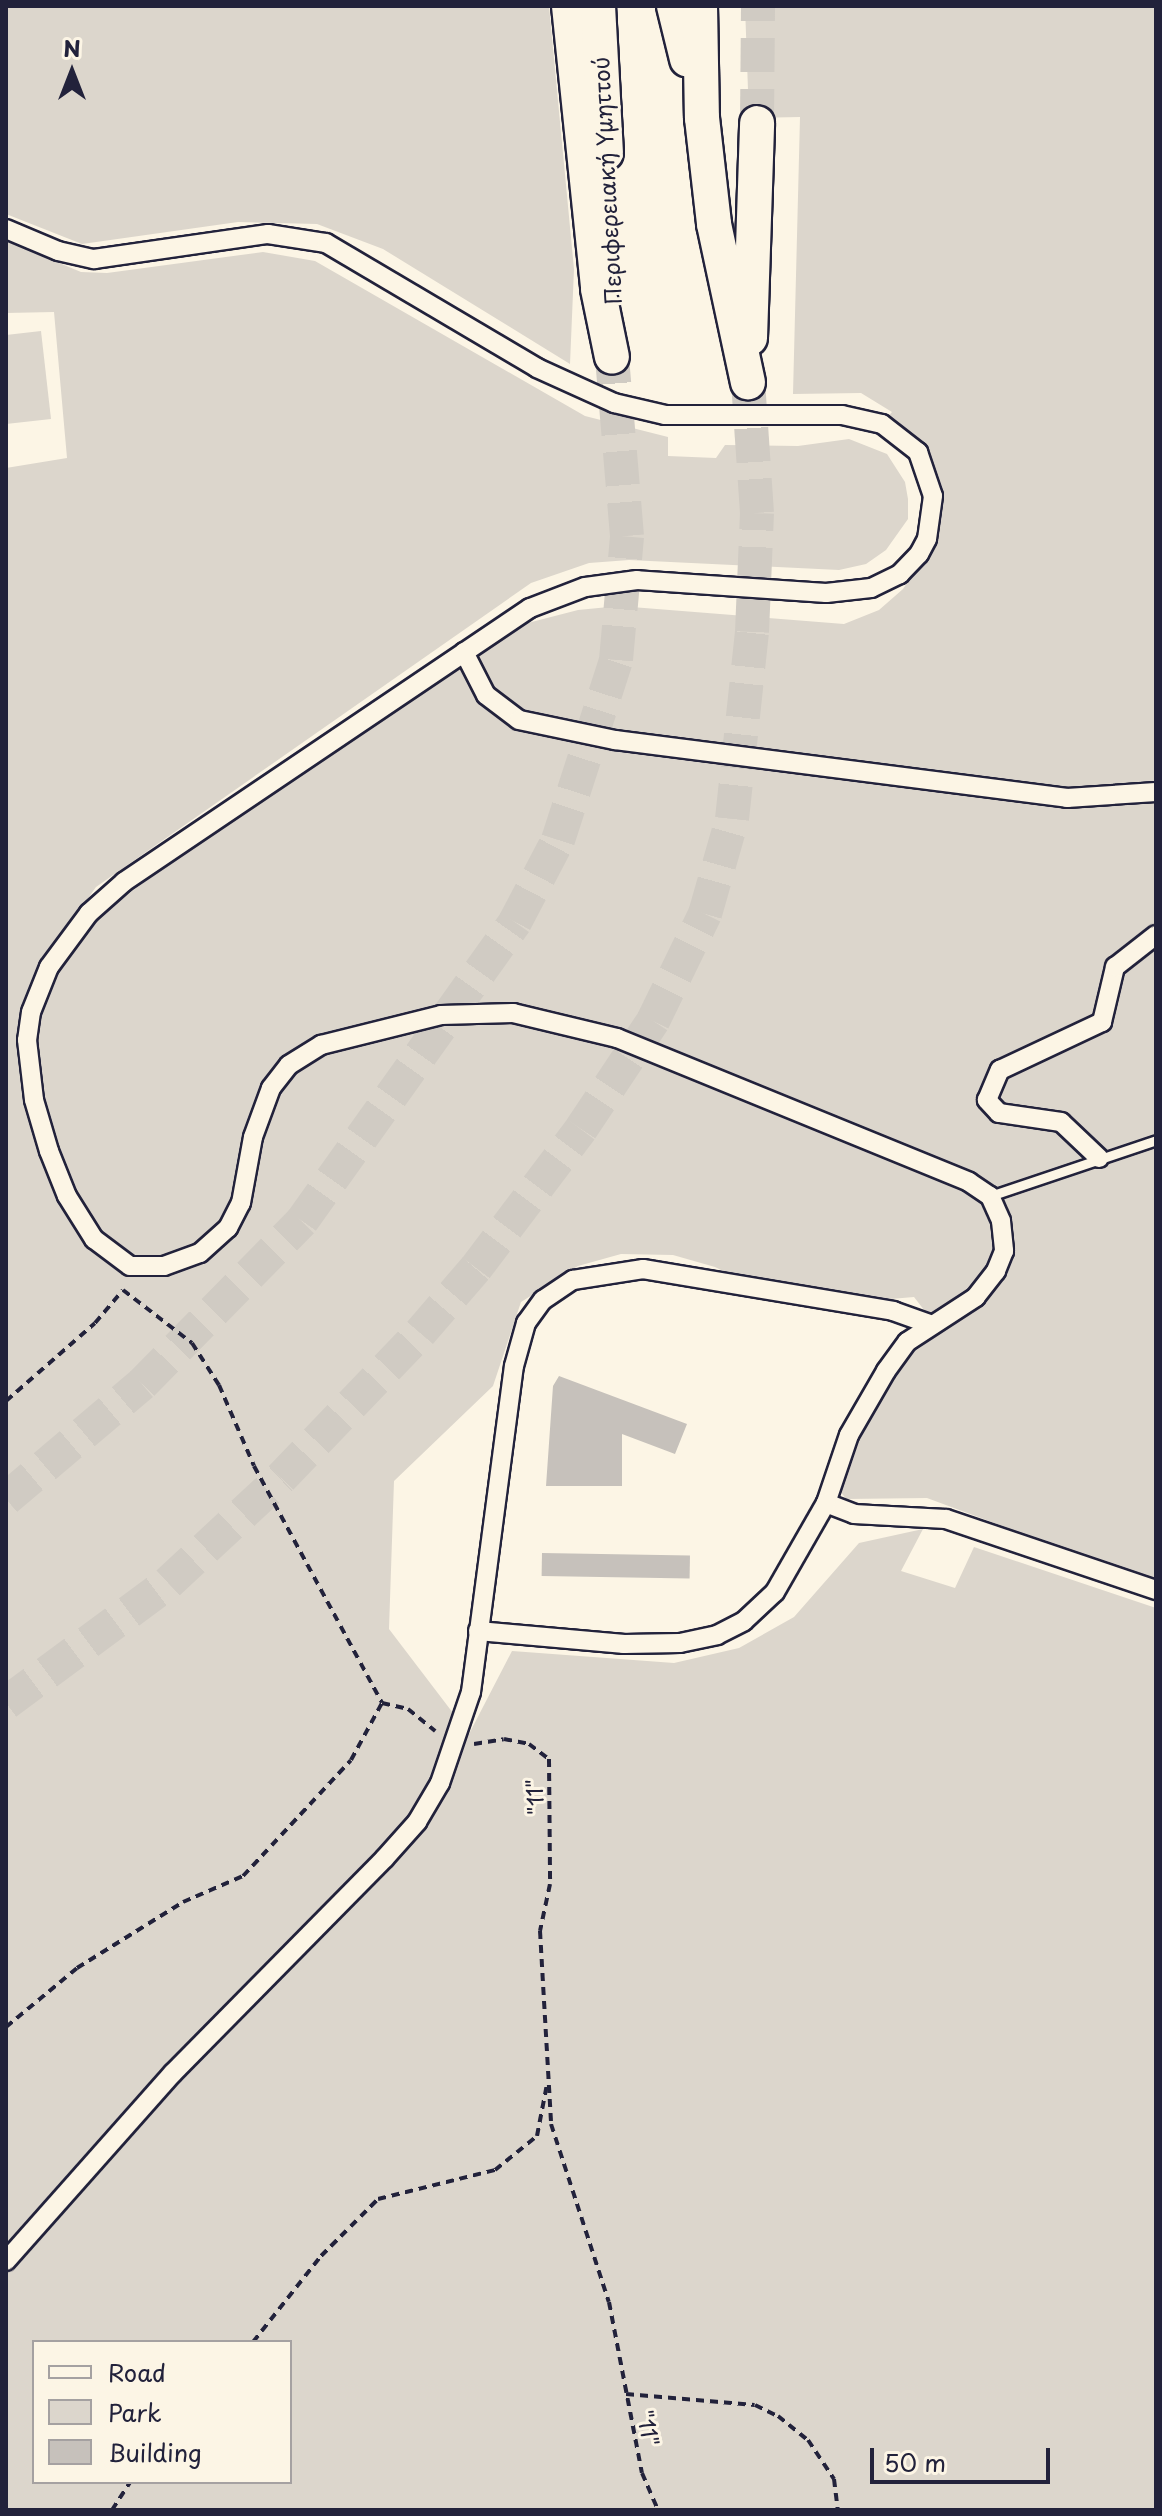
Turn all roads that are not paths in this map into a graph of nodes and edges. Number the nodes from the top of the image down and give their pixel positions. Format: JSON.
{"nodes":[{"id":1,"x":569,"y":6,"type":"edge"},
{"id":2,"x":598,"y":6,"type":"edge"},
{"id":3,"x":674,"y":6,"type":"edge"},
{"id":4,"x":700,"y":6,"type":"edge"},
{"id":5,"x":702,"y":118,"type":"junction"},
{"id":6,"x":757,"y":123,"type":"tunnel mouth"},
{"id":7,"x":6,"y":229,"type":"edge"},
{"id":8,"x":464,"y":652,"type":"junction"},
{"id":9,"x":1156,"y":792,"type":"edge"},
{"id":10,"x":1156,"y":935,"type":"edge"},
{"id":11,"x":1156,"y":1140,"type":"edge"},
{"id":12,"x":1099,"y":1158,"type":"junction"},
{"id":13,"x":990,"y":1196,"type":"junction"},
{"id":14,"x":932,"y":1325,"type":"junction"},
{"id":15,"x":826,"y":1503,"type":"junction"},
{"id":16,"x":1156,"y":1590,"type":"edge"},
{"id":17,"x":478,"y":1631,"type":"junction"},
{"id":18,"x":6,"y":2261,"type":"edge"}],
"edges":[{"from":1,"to":2,"type":"highway","name":"Περιφερειακή Υμηττού"},
{"from":3,"to":5,"type":"highway"},
{"from":4,"to":5,"type":"highway"},
{"from":5,"to":6,"type":"highway"},
{"from":7,"to":8,"type":"street"},
{"from":8,"to":9,"type":"street"},
{"from":8,"to":13,"type":"street"},
{"from":10,"to":12,"type":"street"},
{"from":11,"to":12,"type":"lane"},
{"from":12,"to":13,"type":"lane"},
{"from":13,"to":14,"type":"street"},
{"from":14,"to":15,"type":"street"},
{"from":14,"to":17,"type":"street"},
{"from":15,"to":16,"type":"street"},
{"from":15,"to":17,"type":"street"},
{"from":17,"to":18,"type":"street"}]}
